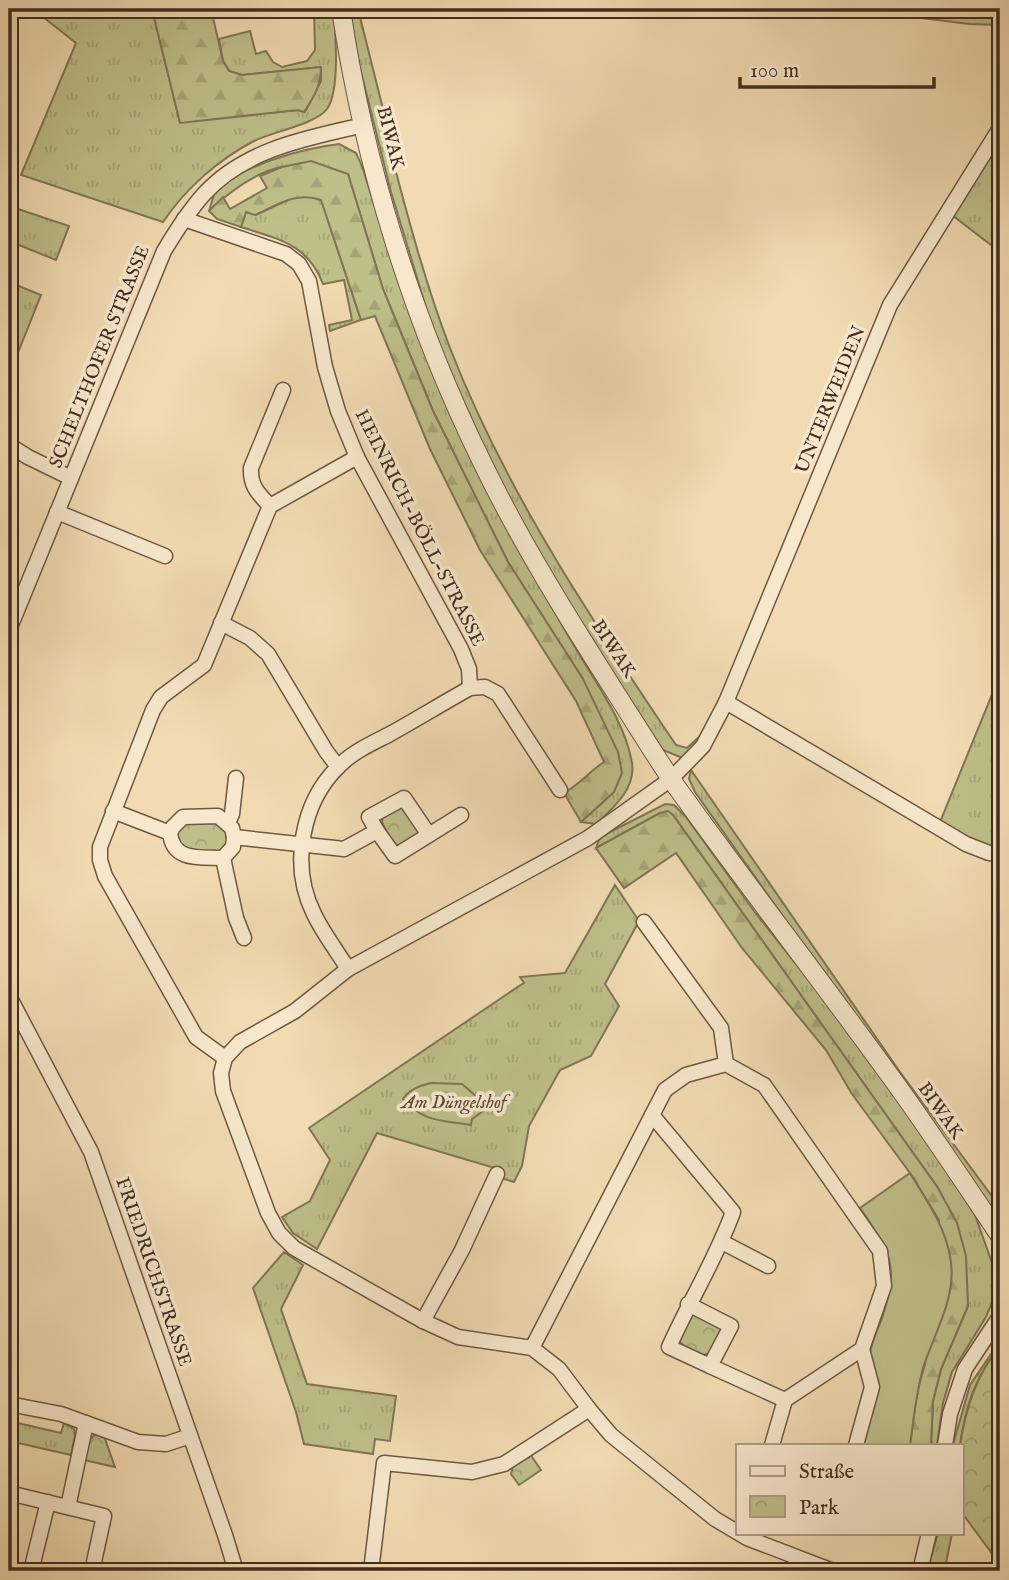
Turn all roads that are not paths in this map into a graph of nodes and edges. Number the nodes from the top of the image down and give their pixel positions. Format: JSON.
{"nodes":[{"id":1,"x":341,"y":9,"type":"edge"},
{"id":2,"x":364,"y":125,"type":"junction"},
{"id":3,"x":1000,"y":128,"type":"edge"},
{"id":4,"x":184,"y":219,"type":"junction"},
{"id":5,"x":283,"y":390,"type":"dead end"},
{"id":6,"x":9,"y":445,"type":"edge"},
{"id":7,"x":356,"y":457,"type":"junction"},
{"id":8,"x":71,"y":478,"type":"junction"},
{"id":9,"x":270,"y":506,"type":"junction"},
{"id":10,"x":57,"y":512,"type":"junction"},
{"id":11,"x":165,"y":556,"type":"dead end"},
{"id":12,"x":221,"y":623,"type":"junction"},
{"id":13,"x":9,"y":631,"type":"edge"},
{"id":14,"x":470,"y":688,"type":"junction"},
{"id":15,"x":726,"y":702,"type":"junction"},
{"id":16,"x":338,"y":767,"type":"junction"},
{"id":17,"x":236,"y":778,"type":"dead end"},
{"id":18,"x":671,"y":779,"type":"junction"},
{"id":19,"x":560,"y":790,"type":"dead end"},
{"id":20,"x":113,"y":811,"type":"junction"},
{"id":21,"x":461,"y":815,"type":"dead end"},
{"id":22,"x":228,"y":823,"type":"junction"},
{"id":23,"x":377,"y":831,"type":"junction"},
{"id":24,"x":170,"y":833,"type":"junction"},
{"id":25,"x":429,"y":835,"type":"junction"},
{"id":26,"x":234,"y":837,"type":"junction"},
{"id":27,"x":302,"y":846,"type":"junction"},
{"id":28,"x":1000,"y":854,"type":"edge"},
{"id":29,"x":223,"y":858,"type":"junction"},
{"id":30,"x":644,"y":922,"type":"dead end"},
{"id":31,"x":244,"y":938,"type":"dead end"},
{"id":32,"x":348,"y":969,"type":"junction"},
{"id":33,"x":9,"y":996,"type":"edge"},
{"id":34,"x":225,"y":1058,"type":"junction"},
{"id":35,"x":726,"y":1064,"type":"junction"},
{"id":36,"x":652,"y":1115,"type":"junction"},
{"id":37,"x":497,"y":1174,"type":"dead end"},
{"id":38,"x":1000,"y":1236,"type":"edge"},
{"id":39,"x":722,"y":1242,"type":"junction"},
{"id":40,"x":768,"y":1266,"type":"dead end"},
{"id":41,"x":688,"y":1304,"type":"junction"},
{"id":42,"x":1000,"y":1316,"type":"edge"},
{"id":43,"x":423,"y":1321,"type":"junction"},
{"id":44,"x":532,"y":1348,"type":"junction"},
{"id":45,"x":862,"y":1349,"type":"junction"},
{"id":46,"x":710,"y":1366,"type":"junction"},
{"id":47,"x":785,"y":1400,"type":"junction"},
{"id":48,"x":9,"y":1404,"type":"edge"},
{"id":49,"x":589,"y":1409,"type":"junction"},
{"id":50,"x":86,"y":1423,"type":"junction"},
{"id":51,"x":190,"y":1436,"type":"junction"},
{"id":52,"x":772,"y":1444,"type":"edge"},
{"id":53,"x":856,"y":1444,"type":"edge"},
{"id":54,"x":945,"y":1444,"type":"edge"},
{"id":55,"x":9,"y":1493,"type":"edge"},
{"id":56,"x":48,"y":1502,"type":"junction"},
{"id":57,"x":68,"y":1507,"type":"junction"},
{"id":58,"x":736,"y":1530,"type":"edge"},
{"id":59,"x":929,"y":1534,"type":"edge"},
{"id":60,"x":747,"y":1535,"type":"edge"},
{"id":61,"x":372,"y":1564,"type":"edge"},
{"id":62,"x":31,"y":1571,"type":"edge"},
{"id":63,"x":92,"y":1571,"type":"edge"},
{"id":64,"x":236,"y":1571,"type":"edge"},
{"id":65,"x":833,"y":1571,"type":"edge"},
{"id":66,"x":920,"y":1571,"type":"edge"}],
"edges":[{"from":1,"to":2,"type":"street","name":"BIWAK"},
{"from":2,"to":4,"type":"street","name":"SCHELTHOFER STRASSE"},
{"from":2,"to":18,"type":"street","name":"BIWAK"},
{"from":3,"to":15,"type":"street","name":"UNTERWEIDEN"},
{"from":4,"to":7,"type":"street","name":"HEINRICH-BÖLL-STRASSE"},
{"from":4,"to":8,"type":"street","name":"SCHELTHOFER STRASSE"},
{"from":5,"to":9,"type":"street"},
{"from":6,"to":8,"type":"street"},
{"from":7,"to":9,"type":"street"},
{"from":7,"to":14,"type":"street","name":"HEINRICH-BÖLL-STRASSE"},
{"from":8,"to":10,"type":"street","name":"SCHELTHOFER STRASSE"},
{"from":9,"to":12,"type":"street"},
{"from":10,"to":11,"type":"street"},
{"from":10,"to":13,"type":"street","name":"SCHELTHOFER STRASSE"},
{"from":12,"to":16,"type":"street"},
{"from":12,"to":20,"type":"street"},
{"from":14,"to":16,"type":"street"},
{"from":14,"to":19,"type":"street"},
{"from":15,"to":18,"type":"street","name":"UNTERWEIDEN"},
{"from":15,"to":28,"type":"street"},
{"from":16,"to":27,"type":"street"},
{"from":17,"to":22,"type":"street"},
{"from":18,"to":32,"type":"street"},
{"from":18,"to":38,"type":"street","name":"BIWAK"},
{"from":20,"to":24,"type":"street"},
{"from":20,"to":34,"type":"street"},
{"from":21,"to":25,"type":"street"},
{"from":22,"to":24,"type":"street"},
{"from":22,"to":26,"type":"street"},
{"from":23,"to":25,"type":"street"},
{"from":23,"to":25,"type":"street"},
{"from":23,"to":27,"type":"street"},
{"from":24,"to":29,"type":"street"},
{"from":26,"to":27,"type":"street"},
{"from":26,"to":29,"type":"street"},
{"from":27,"to":32,"type":"street"},
{"from":29,"to":31,"type":"street"},
{"from":30,"to":35,"type":"street"},
{"from":32,"to":34,"type":"street"},
{"from":33,"to":51,"type":"street","name":"FRIEDRICHSTRASSE"},
{"from":34,"to":43,"type":"street"},
{"from":35,"to":36,"type":"street"},
{"from":35,"to":45,"type":"street"},
{"from":36,"to":39,"type":"street"},
{"from":36,"to":44,"type":"street"},
{"from":37,"to":43,"type":"street"},
{"from":39,"to":40,"type":"street"},
{"from":39,"to":41,"type":"street"},
{"from":41,"to":46,"type":"street"},
{"from":41,"to":46,"type":"street"},
{"from":42,"to":54,"type":"street"},
{"from":43,"to":44,"type":"street"},
{"from":44,"to":49,"type":"street"},
{"from":45,"to":47,"type":"street"},
{"from":45,"to":53,"type":"street"},
{"from":46,"to":47,"type":"street"},
{"from":47,"to":52,"type":"street"},
{"from":48,"to":50,"type":"street"},
{"from":49,"to":58,"type":"street"},
{"from":49,"to":61,"type":"street"},
{"from":50,"to":51,"type":"street"},
{"from":50,"to":57,"type":"street"},
{"from":51,"to":64,"type":"street","name":"FRIEDRICHSTRASSE"},
{"from":55,"to":56,"type":"street"},
{"from":56,"to":57,"type":"street"},
{"from":56,"to":62,"type":"street"},
{"from":57,"to":63,"type":"street"},
{"from":59,"to":66,"type":"street"},
{"from":60,"to":65,"type":"street"}]}
